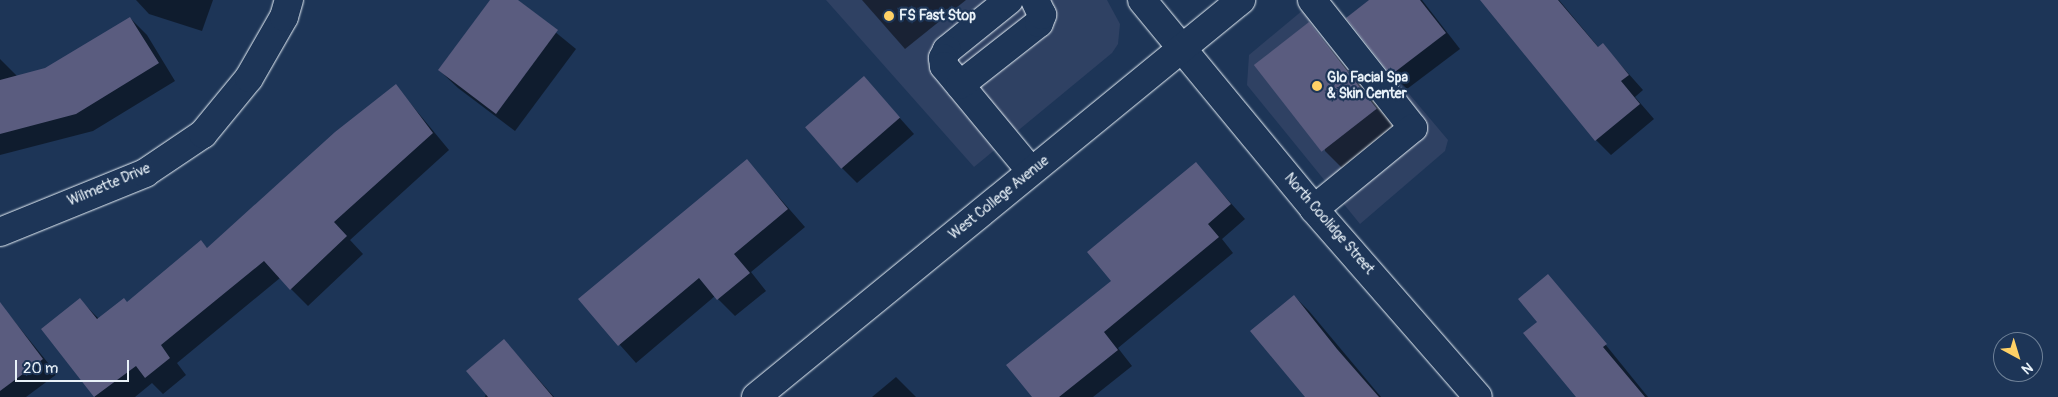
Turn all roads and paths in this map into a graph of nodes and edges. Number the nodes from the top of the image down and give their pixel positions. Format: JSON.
{"nodes":[{"id":1,"x":289,"y":0,"type":"edge"},
{"id":2,"x":1009,"y":0,"type":"edge"},
{"id":3,"x":1035,"y":0,"type":"edge"},
{"id":4,"x":1142,"y":0,"type":"edge"},
{"id":5,"x":1242,"y":0,"type":"edge"},
{"id":6,"x":1312,"y":0,"type":"edge"},
{"id":7,"x":1183,"y":47,"type":"junction"},
{"id":8,"x":960,"y":85,"type":"junction"},
{"id":9,"x":1032,"y":171,"type":"junction"},
{"id":10,"x":1314,"y":208,"type":"junction"},
{"id":11,"x":0,"y":232,"type":"edge"},
{"id":12,"x":756,"y":397,"type":"edge"},
{"id":13,"x":1478,"y":397,"type":"edge"}],
"edges":[{"from":1,"to":11,"type":"street","name":"Wilmette Drive"},
{"from":2,"to":8,"type":"street"},
{"from":3,"to":8,"type":"street"},
{"from":4,"to":7,"type":"street","name":"North Coolidge Street"},
{"from":5,"to":7,"type":"street","name":"West College Avenue"},
{"from":6,"to":10,"type":"street"},
{"from":7,"to":9,"type":"street","name":"West College Avenue"},
{"from":7,"to":10,"type":"street","name":"North Coolidge Street"},
{"from":8,"to":9,"type":"street"},
{"from":9,"to":12,"type":"street","name":"West College Avenue"},
{"from":10,"to":13,"type":"street","name":"North Coolidge Street"}]}
